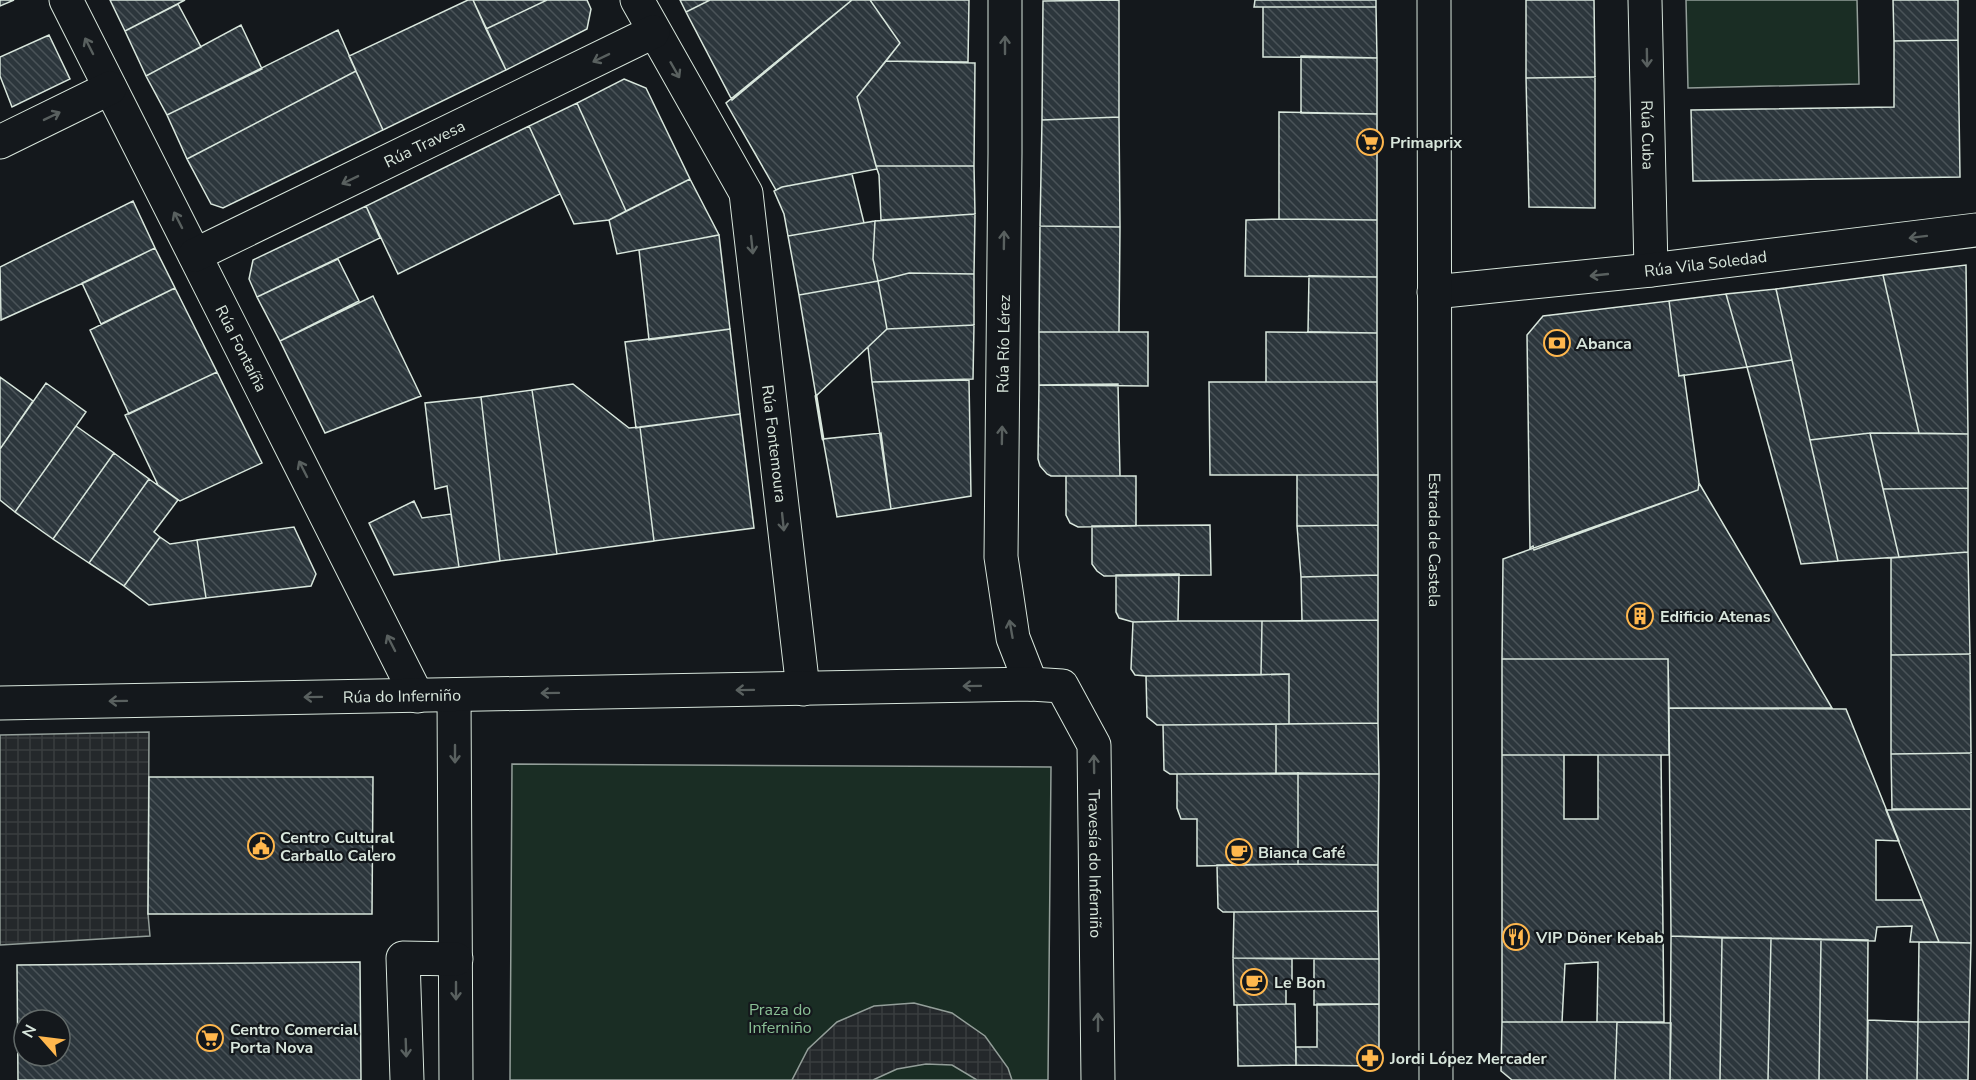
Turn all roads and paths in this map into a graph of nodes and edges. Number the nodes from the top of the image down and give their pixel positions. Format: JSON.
{"nodes":[{"id":1,"x":66,"y":0,"type":"edge"},
{"id":2,"x":636,"y":0,"type":"edge"},
{"id":3,"x":1005,"y":0,"type":"edge"},
{"id":4,"x":1434,"y":0,"type":"edge"},
{"id":5,"x":1645,"y":0,"type":"edge"},
{"id":6,"x":653,"y":32,"type":"junction"},
{"id":7,"x":110,"y":88,"type":"junction"},
{"id":8,"x":0,"y":142,"type":"edge"},
{"id":9,"x":1976,"y":230,"type":"edge"},
{"id":10,"x":195,"y":255,"type":"junction"},
{"id":11,"x":1651,"y":270,"type":"junction"},
{"id":12,"x":1434,"y":292,"type":"junction"},
{"id":13,"x":1031,"y":684,"type":"junction"},
{"id":14,"x":803,"y":689,"type":"junction"},
{"id":15,"x":454,"y":695,"type":"junction"},
{"id":16,"x":417,"y":696,"type":"junction"},
{"id":17,"x":0,"y":703,"type":"edge"},
{"id":18,"x":456,"y":959,"type":"junction"},
{"id":19,"x":406,"y":1080,"type":"edge"},
{"id":20,"x":456,"y":1080,"type":"edge"},
{"id":21,"x":1098,"y":1080,"type":"edge"},
{"id":22,"x":1436,"y":1080,"type":"edge"}],
"edges":[{"from":7,"to":1,"type":"street","name":"Rúa Fontaíña","one_way":true},
{"from":2,"to":6,"type":"street","name":"Rúa Fontemoura"},
{"from":13,"to":3,"type":"street","name":"Rúa Río Lérez","one_way":true},
{"from":4,"to":12,"type":"street","name":"Estrada de Castela"},
{"from":5,"to":11,"type":"street","name":"Rúa Cuba","one_way":true},
{"from":6,"to":10,"type":"street","name":"Rúa Travesa","one_way":true},
{"from":6,"to":14,"type":"street","name":"Rúa Fontemoura","one_way":true},
{"from":8,"to":7,"type":"street","one_way":true},
{"from":10,"to":7,"type":"street","name":"Rúa Fontaíña","one_way":true},
{"from":9,"to":11,"type":"street","name":"Rúa Vila Soledad","one_way":true},
{"from":16,"to":10,"type":"street","name":"Rúa Fontaíña","one_way":true},
{"from":11,"to":12,"type":"street","name":"Rúa Vila Soledad","one_way":true},
{"from":12,"to":22,"type":"street","name":"Estrada de Castela"},
{"from":13,"to":14,"type":"street","one_way":true},
{"from":21,"to":13,"type":"street","name":"Travesía do Inferniño","one_way":true},
{"from":14,"to":15,"type":"street","name":"Rúa do Inferniño","one_way":true},
{"from":15,"to":16,"type":"street","name":"Rúa do Inferniño"},
{"from":15,"to":18,"type":"street","one_way":true},
{"from":16,"to":17,"type":"street","name":"Rúa do Inferniño","one_way":true},
{"from":18,"to":19,"type":"street","one_way":true},
{"from":18,"to":20,"type":"street","one_way":true}]}
